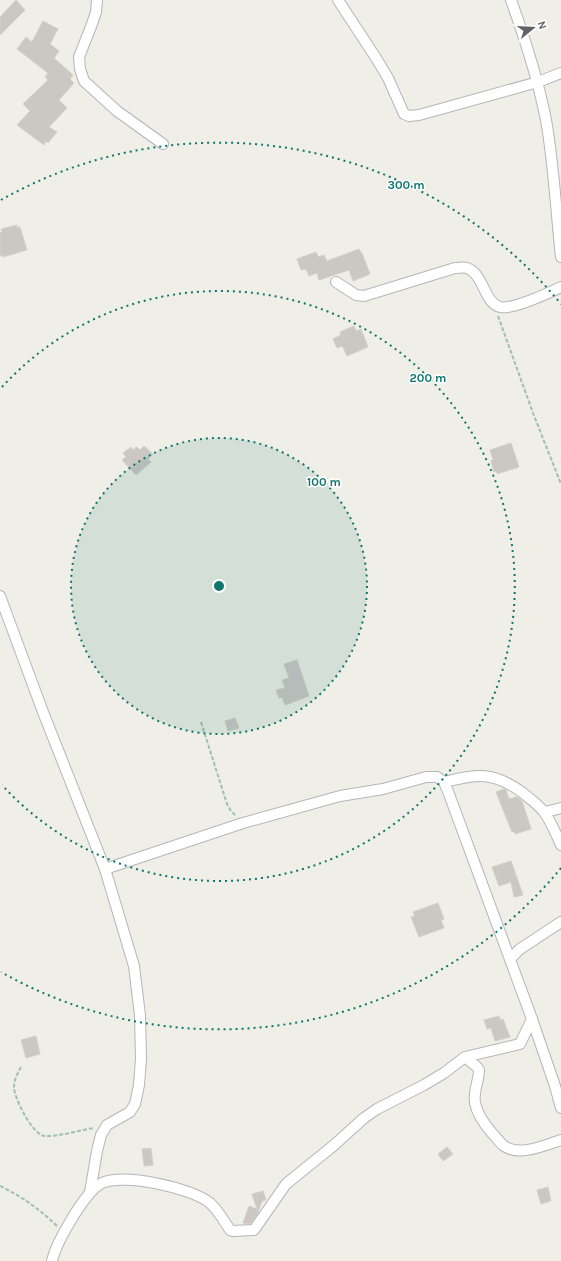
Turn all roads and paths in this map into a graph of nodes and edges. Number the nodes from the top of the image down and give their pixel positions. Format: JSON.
{"nodes":[{"id":1,"x":97,"y":0,"type":"edge"},
{"id":2,"x":338,"y":0,"type":"edge"},
{"id":3,"x":511,"y":0,"type":"edge"},
{"id":4,"x":561,"y":73,"type":"edge"},
{"id":5,"x":538,"y":82,"type":"junction"},
{"id":6,"x":163,"y":144,"type":"dead end"},
{"id":7,"x":561,"y":257,"type":"edge"},
{"id":8,"x":336,"y":282,"type":"dead end"},
{"id":9,"x":561,"y":287,"type":"edge"},
{"id":10,"x":494,"y":304,"type":"junction"},
{"id":11,"x":561,"y":484,"type":"edge"},
{"id":12,"x":0,"y":596,"type":"edge"},
{"id":13,"x":201,"y":722,"type":"dead end"},
{"id":14,"x":444,"y":782,"type":"junction"},
{"id":15,"x":561,"y":808,"type":"edge"},
{"id":16,"x":545,"y":812,"type":"junction"},
{"id":17,"x":243,"y":823,"type":"junction"},
{"id":18,"x":561,"y":845,"type":"edge"},
{"id":19,"x":105,"y":869,"type":"junction"},
{"id":20,"x":561,"y":922,"type":"edge"},
{"id":21,"x":510,"y":960,"type":"junction"},
{"id":22,"x":532,"y":1019,"type":"junction"},
{"id":23,"x":465,"y":1057,"type":"junction"},
{"id":24,"x":21,"y":1067,"type":"dead end"},
{"id":25,"x":561,"y":1108,"type":"edge"},
{"id":26,"x":106,"y":1125,"type":"junction"},
{"id":27,"x":561,"y":1140,"type":"edge"},
{"id":28,"x":0,"y":1186,"type":"edge"},
{"id":29,"x":90,"y":1192,"type":"junction"},
{"id":30,"x":64,"y":1232,"type":"junction"},
{"id":31,"x":52,"y":1261,"type":"edge"}],
"edges":[{"from":1,"to":6,"type":"street"},
{"from":2,"to":5,"type":"street"},
{"from":3,"to":5,"type":"street"},
{"from":4,"to":5,"type":"street"},
{"from":5,"to":7,"type":"street"},
{"from":8,"to":10,"type":"street"},
{"from":9,"to":10,"type":"street"},
{"from":10,"to":11,"type":"path"},
{"from":12,"to":19,"type":"street"},
{"from":13,"to":17,"type":"path"},
{"from":14,"to":16,"type":"street"},
{"from":14,"to":17,"type":"street"},
{"from":14,"to":21,"type":"street"},
{"from":15,"to":16,"type":"street"},
{"from":16,"to":18,"type":"street"},
{"from":17,"to":19,"type":"street"},
{"from":19,"to":26,"type":"street"},
{"from":20,"to":21,"type":"street"},
{"from":21,"to":22,"type":"street"},
{"from":22,"to":23,"type":"street"},
{"from":22,"to":25,"type":"street"},
{"from":23,"to":27,"type":"street"},
{"from":23,"to":29,"type":"street"},
{"from":24,"to":26,"type":"path"},
{"from":26,"to":29,"type":"street"},
{"from":28,"to":30,"type":"path"},
{"from":29,"to":30,"type":"street"},
{"from":30,"to":31,"type":"street"}]}
